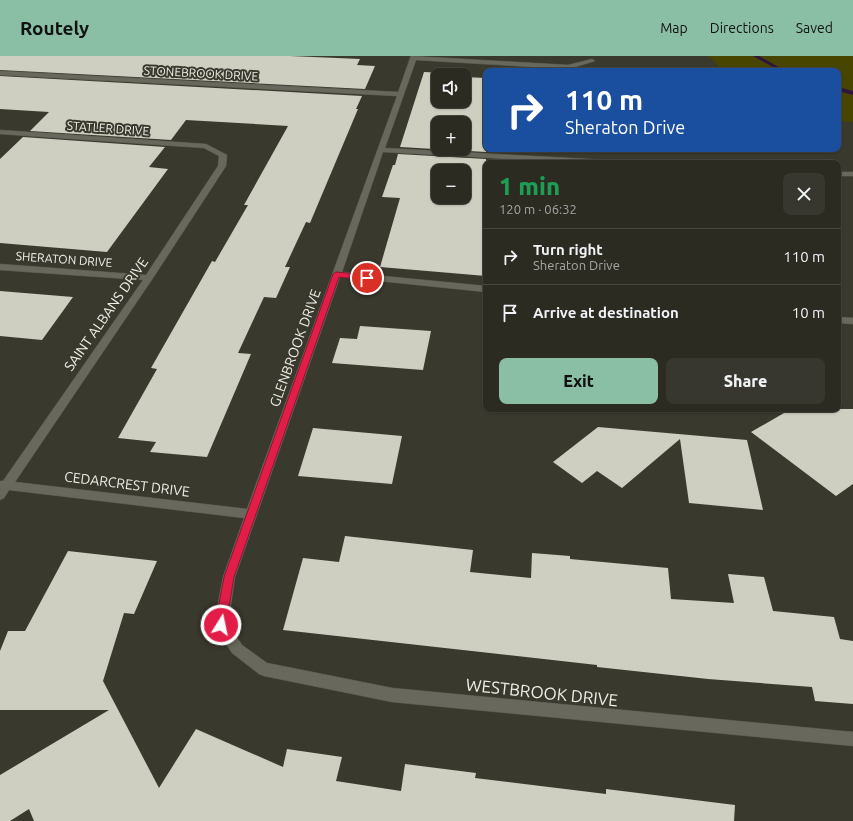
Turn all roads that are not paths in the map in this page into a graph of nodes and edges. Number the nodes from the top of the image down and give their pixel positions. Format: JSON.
{"nodes":[{"id":1,"x":414,"y":57,"type":"edge"},
{"id":2,"x":592,"y":61,"type":"dead end"},
{"id":3,"x":0,"y":73,"type":"edge"},
{"id":4,"x":400,"y":94,"type":"junction"},
{"id":5,"x":0,"y":132,"type":"edge"},
{"id":6,"x":214,"y":150,"type":"joint"},
{"id":7,"x":380,"y":150,"type":"junction"},
{"id":8,"x":568,"y":160,"type":"edge"},
{"id":9,"x":841,"y":174,"type":"edge"},
{"id":10,"x":853,"y":174,"type":"edge"},
{"id":11,"x":0,"y":267,"type":"edge"},
{"id":12,"x":336,"y":274,"type":"junction"},
{"id":13,"x":149,"y":278,"type":"junction"},
{"id":14,"x":483,"y":289,"type":"edge"},
{"id":15,"x":841,"y":320,"type":"edge"},
{"id":16,"x":853,"y":321,"type":"edge"},
{"id":17,"x":2,"y":488,"type":"edge"},
{"id":18,"x":251,"y":514,"type":"junction"},
{"id":19,"x":237,"y":649,"type":"joint"},
{"id":20,"x":853,"y":738,"type":"edge"}],
"edges":[{"from":1,"to":2,"type":"street"},
{"from":1,"to":4,"type":"street","name":"GLENBROOK DRIVE"},
{"from":3,"to":4,"type":"street","name":"STONEBROOK DRIVE"},
{"from":4,"to":7,"type":"street","name":"GLENBROOK DRIVE"},
{"from":5,"to":6,"type":"street","name":"STATLER DRIVE"},
{"from":6,"to":13,"type":"street","name":"SAINT ALBANS DRIVE"},
{"from":7,"to":8,"type":"street"},
{"from":7,"to":12,"type":"street","name":"GLENBROOK DRIVE"},
{"from":9,"to":10,"type":"street"},
{"from":11,"to":13,"type":"street","name":"SHERATON DRIVE"},
{"from":12,"to":14,"type":"street"},
{"from":12,"to":18,"type":"street","name":"GLENBROOK DRIVE"},
{"from":13,"to":17,"type":"street","name":"SAINT ALBANS DRIVE"},
{"from":15,"to":16,"type":"street"},
{"from":17,"to":18,"type":"street","name":"CEDARCREST DRIVE"},
{"from":18,"to":19,"type":"street","name":"GLENBROOK DRIVE"},
{"from":19,"to":20,"type":"street","name":"WESTBROOK DRIVE"}]}
